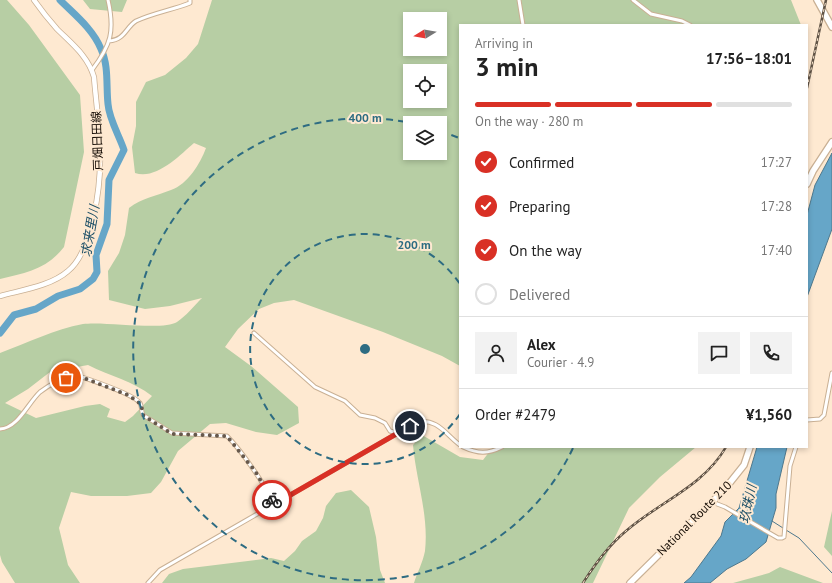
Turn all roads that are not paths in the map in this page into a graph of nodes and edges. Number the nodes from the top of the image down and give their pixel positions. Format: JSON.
{"nodes":[{"id":1,"x":34,"y":0,"type":"edge"},
{"id":2,"x":108,"y":0,"type":"edge"},
{"id":3,"x":190,"y":0,"type":"edge"},
{"id":4,"x":519,"y":0,"type":"edge"},
{"id":5,"x":634,"y":0,"type":"edge"},
{"id":6,"x":817,"y":0,"type":"edge"},
{"id":7,"x":523,"y":24,"type":"edge"},
{"id":8,"x":688,"y":24,"type":"edge"},
{"id":9,"x":832,"y":27,"type":"edge"},
{"id":10,"x":109,"y":41,"type":"junction"},
{"id":11,"x":92,"y":70,"type":"junction"},
{"id":12,"x":832,"y":142,"type":"edge"},
{"id":13,"x":808,"y":182,"type":"edge"},
{"id":14,"x":0,"y":296,"type":"edge"},
{"id":15,"x":254,"y":333,"type":"dead end"},
{"id":16,"x":832,"y":373,"type":"edge"},
{"id":17,"x":808,"y":420,"type":"edge"},
{"id":18,"x":0,"y":429,"type":"edge"},
{"id":19,"x":399,"y":433,"type":"junction"},
{"id":20,"x":459,"y":444,"type":"edge"},
{"id":21,"x":465,"y":448,"type":"edge"},
{"id":22,"x":499,"y":448,"type":"edge"},
{"id":23,"x":750,"y":448,"type":"edge"},
{"id":24,"x":796,"y":448,"type":"edge"},
{"id":25,"x":712,"y":502,"type":"junction"},
{"id":26,"x":273,"y":505,"type":"junction"},
{"id":27,"x":148,"y":583,"type":"edge"},
{"id":28,"x":630,"y":583,"type":"edge"}],
"edges":[{"from":1,"to":11,"type":"main road","name":"戸畑日田線"},
{"from":2,"to":10,"type":"street"},
{"from":3,"to":10,"type":"street"},
{"from":4,"to":7,"type":"street"},
{"from":5,"to":8,"type":"street"},
{"from":6,"to":9,"type":"highway"},
{"from":10,"to":11,"type":"street"},
{"from":11,"to":14,"type":"main road","name":"戸畑日田線"},
{"from":12,"to":13,"type":"highway"},
{"from":15,"to":19,"type":"street"},
{"from":16,"to":17,"type":"street"},
{"from":18,"to":26,"type":"street"},
{"from":19,"to":20,"type":"street"},
{"from":19,"to":26,"type":"street"},
{"from":21,"to":22,"type":"street"},
{"from":23,"to":25,"type":"highway","name":"National Route 210"},
{"from":24,"to":25,"type":"street"},
{"from":25,"to":28,"type":"highway","name":"National Route 210"},
{"from":26,"to":27,"type":"street"}]}
